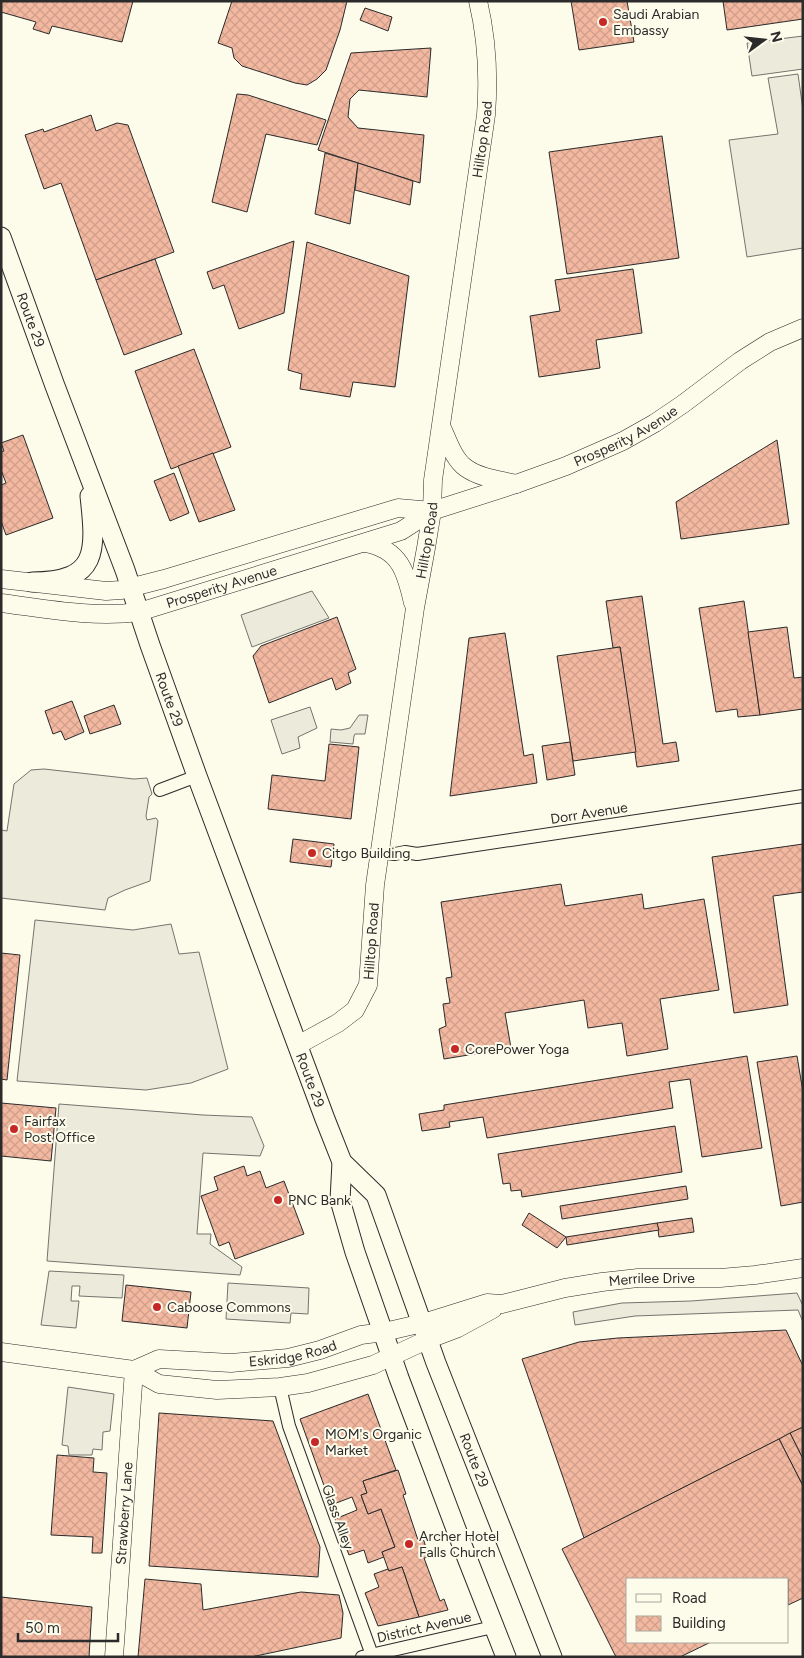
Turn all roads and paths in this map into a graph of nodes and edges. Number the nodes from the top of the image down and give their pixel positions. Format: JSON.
{"nodes":[{"id":1,"x":478,"y":1,"type":"edge"},
{"id":2,"x":1,"y":237,"type":"edge"},
{"id":3,"x":803,"y":328,"type":"edge"},
{"id":4,"x":442,"y":428,"type":"junction"},
{"id":5,"x":88,"y":473,"type":"junction"},
{"id":6,"x":516,"y":484,"type":"junction"},
{"id":7,"x":432,"y":510,"type":"junction"},
{"id":8,"x":365,"y":543,"type":"junction"},
{"id":9,"x":1,"y":579,"type":"edge"},
{"id":10,"x":32,"y":582,"type":"junction"},
{"id":11,"x":131,"y":588,"type":"junction"},
{"id":12,"x":1,"y":603,"type":"edge"},
{"id":13,"x":414,"y":608,"type":"junction"},
{"id":14,"x":139,"y":612,"type":"junction"},
{"id":15,"x":197,"y":776,"type":"junction"},
{"id":16,"x":160,"y":790,"type":"dead end"},
{"id":17,"x":803,"y":796,"type":"edge"},
{"id":18,"x":379,"y":852,"type":"junction"},
{"id":19,"x":298,"y":1045,"type":"junction"},
{"id":20,"x":342,"y":1162,"type":"junction"},
{"id":21,"x":803,"y":1268,"type":"edge"},
{"id":22,"x":502,"y":1304,"type":"junction"},
{"id":23,"x":450,"y":1313,"type":"joint"},
{"id":24,"x":426,"y":1331,"type":"junction"},
{"id":25,"x":384,"y":1332,"type":"junction"},
{"id":26,"x":1,"y":1352,"type":"edge"},
{"id":27,"x":392,"y":1356,"type":"junction"},
{"id":28,"x":134,"y":1370,"type":"junction"},
{"id":29,"x":280,"y":1387,"type":"junction"},
{"id":30,"x":493,"y":1627,"type":"junction"},
{"id":31,"x":367,"y":1656,"type":"edge"},
{"id":32,"x":114,"y":1657,"type":"edge"},
{"id":33,"x":506,"y":1657,"type":"edge"},
{"id":34,"x":552,"y":1657,"type":"edge"}],
"edges":[{"from":1,"to":4,"type":"street","name":"Hilltop Road"},
{"from":2,"to":5,"type":"main road","name":"Route 29"},
{"from":3,"to":6,"type":"street","name":"Prosperity Avenue"},
{"from":4,"to":6,"type":"street"},
{"from":4,"to":7,"type":"street","name":"Hilltop Road"},
{"from":5,"to":10,"type":"main road"},
{"from":5,"to":11,"type":"main road","name":"Route 29"},
{"from":6,"to":7,"type":"street","name":"Prosperity Avenue"},
{"from":7,"to":8,"type":"street","name":"Prosperity Avenue"},
{"from":7,"to":11,"type":"street","name":"Prosperity Avenue"},
{"from":7,"to":13,"type":"street","name":"Hilltop Road"},
{"from":8,"to":13,"type":"street"},
{"from":8,"to":14,"type":"street","name":"Prosperity Avenue"},
{"from":9,"to":10,"type":"street","name":"Prosperity Avenue"},
{"from":10,"to":11,"type":"street","name":"Prosperity Avenue"},
{"from":11,"to":14,"type":"main road","name":"Route 29"},
{"from":12,"to":14,"type":"street","name":"Prosperity Avenue"},
{"from":13,"to":18,"type":"street","name":"Hilltop Road"},
{"from":14,"to":15,"type":"main road","name":"Route 29"},
{"from":15,"to":16,"type":"street"},
{"from":15,"to":19,"type":"main road","name":"Route 29"},
{"from":17,"to":18,"type":"street","name":"Dorr Avenue"},
{"from":18,"to":19,"type":"street","name":"Hilltop Road"},
{"from":19,"to":20,"type":"main road","name":"Route 29"},
{"from":20,"to":24,"type":"main road","name":"Route 29"},
{"from":20,"to":25,"type":"main road","name":"Route 29"},
{"from":21,"to":22,"type":"street","name":"Merrilee Drive"},
{"from":22,"to":23,"type":"street","name":"Merrilee Drive"},
{"from":22,"to":24,"type":"street","name":"Merrilee Drive"},
{"from":23,"to":24,"type":"street","name":"Eskridge Road"},
{"from":24,"to":25,"type":"street","name":"Eskridge Road"},
{"from":24,"to":27,"type":"street","name":"Merrilee Drive"},
{"from":24,"to":34,"type":"main road","name":"Route 29"},
{"from":25,"to":27,"type":"main road","name":"Route 29"},
{"from":25,"to":28,"type":"street","name":"Eskridge Road"},
{"from":26,"to":28,"type":"street","name":"Eskridge Road"},
{"from":27,"to":29,"type":"street","name":"Eskridge Road"},
{"from":27,"to":30,"type":"main road","name":"Route 29"},
{"from":28,"to":29,"type":"street","name":"Eskridge Road"},
{"from":28,"to":32,"type":"street","name":"Strawberry Lane"},
{"from":29,"to":31,"type":"street","name":"Glass Alley"},
{"from":30,"to":31,"type":"street","name":"District Avenue"},
{"from":30,"to":33,"type":"main road","name":"Route 29"}]}
